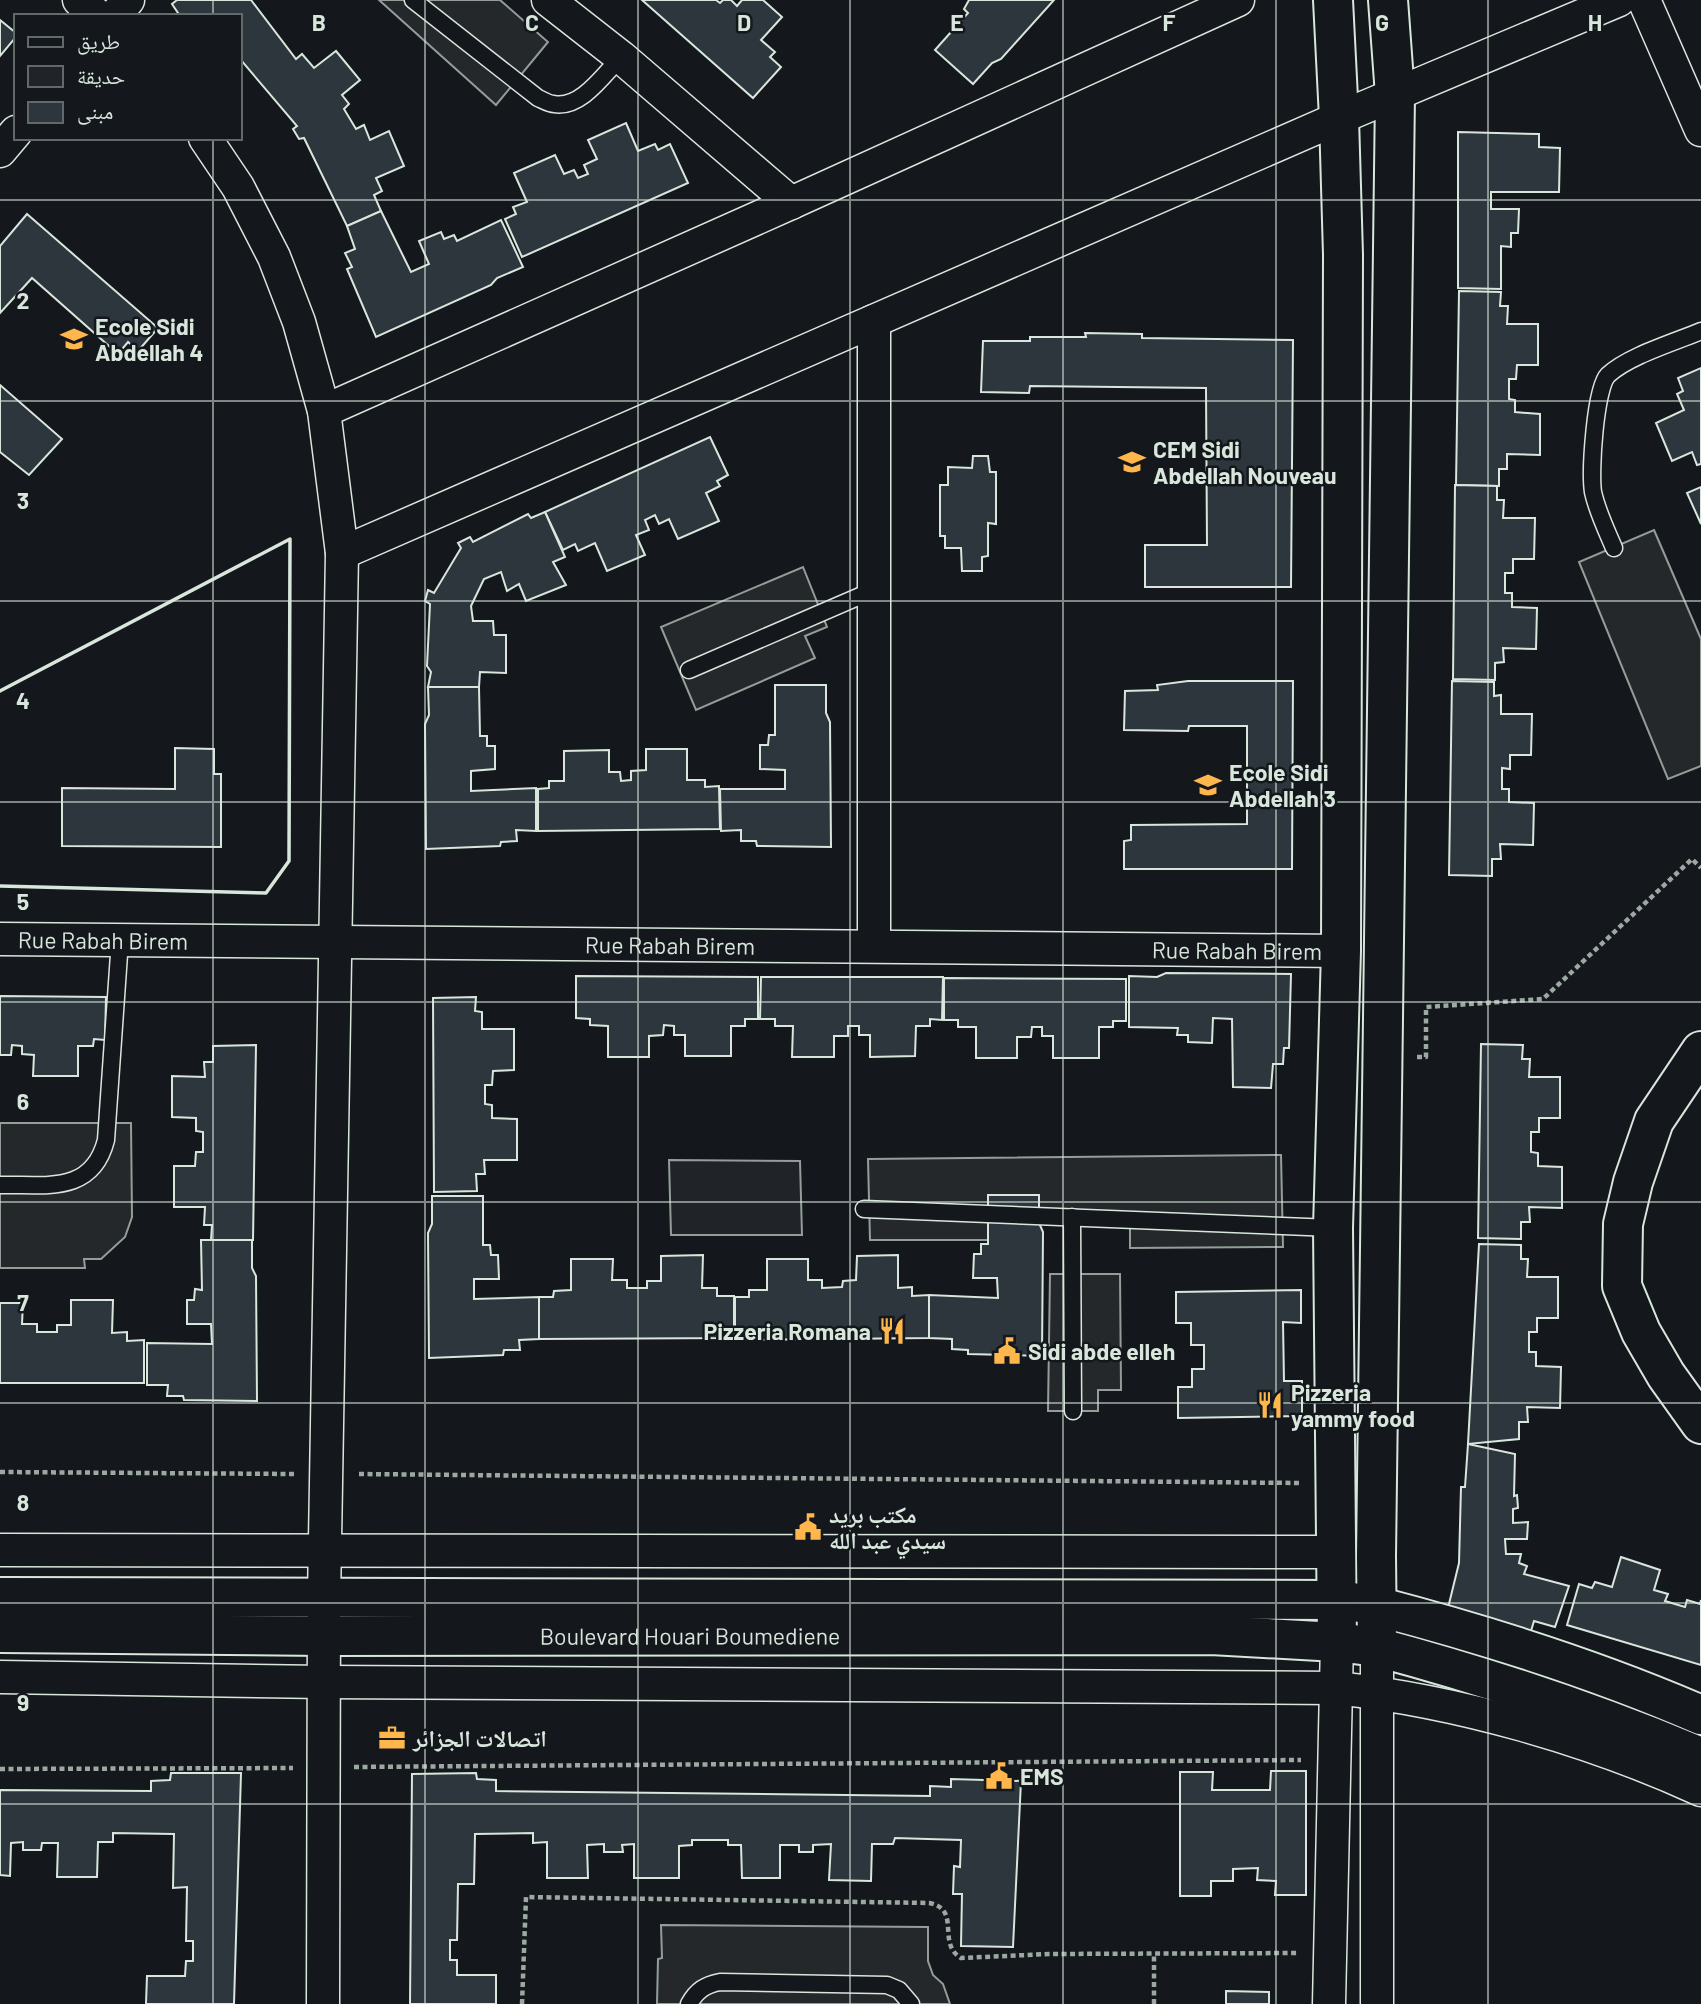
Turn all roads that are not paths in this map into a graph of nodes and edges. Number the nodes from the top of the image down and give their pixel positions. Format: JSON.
{"nodes":[{"id":1,"x":79,"y":0,"type":"edge"},
{"id":2,"x":128,"y":0,"type":"edge"},
{"id":3,"x":413,"y":0,"type":"edge"},
{"id":4,"x":548,"y":0,"type":"edge"},
{"id":5,"x":1333,"y":0,"type":"edge"},
{"id":6,"x":1388,"y":0,"type":"edge"},
{"id":7,"x":1619,"y":0,"type":"edge"},
{"id":8,"x":1644,"y":0,"type":"edge"},
{"id":9,"x":1223,"y":3,"type":"edge"},
{"id":10,"x":96,"y":14,"type":"edge"},
{"id":11,"x":117,"y":14,"type":"edge"},
{"id":12,"x":621,"y":57,"type":"junction"},
{"id":13,"x":1395,"y":95,"type":"junction"},
{"id":14,"x":1339,"y":118,"type":"junction"},
{"id":15,"x":1701,"y":130,"type":"edge"},
{"id":16,"x":14,"y":134,"type":"edge"},
{"id":17,"x":206,"y":140,"type":"edge"},
{"id":18,"x":0,"y":151,"type":"edge"},
{"id":19,"x":791,"y":203,"type":"junction"},
{"id":20,"x":874,"y":321,"type":"junction"},
{"id":21,"x":1701,"y":331,"type":"edge"},
{"id":22,"x":324,"y":411,"type":"junction"},
{"id":23,"x":1614,"y":548,"type":"dead end"},
{"id":24,"x":342,"y":553,"type":"junction"},
{"id":25,"x":874,"y":590,"type":"junction"},
{"id":26,"x":689,"y":670,"type":"dead end"},
{"id":27,"x":0,"y":939,"type":"edge"},
{"id":28,"x":120,"y":940,"type":"junction"},
{"id":29,"x":337,"y":943,"type":"junction"},
{"id":30,"x":874,"y":946,"type":"junction"},
{"id":31,"x":1341,"y":951,"type":"junction"},
{"id":32,"x":1701,"y":1051,"type":"edge"},
{"id":33,"x":0,"y":1185,"type":"edge"},
{"id":34,"x":864,"y":1209,"type":"dead end"},
{"id":35,"x":1072,"y":1217,"type":"junction"},
{"id":36,"x":1333,"y":1228,"type":"junction"},
{"id":37,"x":1073,"y":1411,"type":"dead end"},
{"id":38,"x":1701,"y":1424,"type":"edge"},
{"id":39,"x":0,"y":1550,"type":"edge"},
{"id":40,"x":325,"y":1552,"type":"junction"},
{"id":41,"x":1336,"y":1552,"type":"junction"},
{"id":42,"x":0,"y":1597,"type":"edge"},
{"id":43,"x":324,"y":1599,"type":"junction"},
{"id":44,"x":1336,"y":1600,"type":"junction"},
{"id":45,"x":1376,"y":1606,"type":"junction"},
{"id":46,"x":0,"y":1633,"type":"edge"},
{"id":47,"x":324,"y":1636,"type":"junction"},
{"id":48,"x":1337,"y":1642,"type":"junction"},
{"id":49,"x":1377,"y":1647,"type":"junction"},
{"id":50,"x":0,"y":1677,"type":"edge"},
{"id":51,"x":324,"y":1682,"type":"junction"},
{"id":52,"x":1336,"y":1688,"type":"junction"},
{"id":53,"x":1377,"y":1692,"type":"junction"},
{"id":54,"x":1701,"y":1715,"type":"edge"},
{"id":55,"x":1701,"y":1757,"type":"edge"},
{"id":56,"x":1701,"y":1790,"type":"edge"},
{"id":57,"x":323,"y":2004,"type":"edge"},
{"id":58,"x":689,"y":2004,"type":"edge"},
{"id":59,"x":911,"y":2004,"type":"edge"},
{"id":60,"x":1329,"y":2004,"type":"edge"},
{"id":61,"x":1377,"y":2004,"type":"edge"}],
"edges":[{"from":1,"to":10,"type":"street"},
{"from":2,"to":11,"type":"street"},
{"from":3,"to":12,"type":"lane"},
{"from":4,"to":12,"type":"street"},
{"from":5,"to":14,"type":"main road"},
{"from":6,"to":13,"type":"main road"},
{"from":7,"to":13,"type":"street"},
{"from":8,"to":15,"type":"street"},
{"from":9,"to":19,"type":"street"},
{"from":12,"to":19,"type":"street"},
{"from":13,"to":14,"type":"street"},
{"from":13,"to":45,"type":"main road"},
{"from":14,"to":20,"type":"street"},
{"from":14,"to":31,"type":"main road"},
{"from":16,"to":18,"type":"street"},
{"from":17,"to":22,"type":"street"},
{"from":19,"to":22,"type":"street"},
{"from":20,"to":24,"type":"street"},
{"from":20,"to":25,"type":"street"},
{"from":21,"to":23,"type":"lane"},
{"from":22,"to":24,"type":"street"},
{"from":24,"to":29,"type":"street"},
{"from":25,"to":26,"type":"lane"},
{"from":25,"to":30,"type":"street"},
{"from":27,"to":28,"type":"street","name":"Rue Rabah Birem"},
{"from":28,"to":29,"type":"street","name":"Rue Rabah Birem"},
{"from":28,"to":33,"type":"lane"},
{"from":29,"to":30,"type":"street","name":"Rue Rabah Birem"},
{"from":29,"to":40,"type":"street"},
{"from":30,"to":31,"type":"street","name":"Rue Rabah Birem"},
{"from":31,"to":36,"type":"main road"},
{"from":32,"to":38,"type":"main road"},
{"from":34,"to":35,"type":"lane"},
{"from":35,"to":36,"type":"lane"},
{"from":35,"to":37,"type":"lane"},
{"from":36,"to":41,"type":"main road"},
{"from":39,"to":40,"type":"street"},
{"from":40,"to":41,"type":"street"},
{"from":40,"to":43,"type":"street"},
{"from":41,"to":44,"type":"main road"},
{"from":42,"to":43,"type":"main road","name":"Boulevard Houari Boumediene"},
{"from":43,"to":44,"type":"main road","name":"Boulevard Houari Boumediene"},
{"from":43,"to":47,"type":"street"},
{"from":44,"to":45,"type":"main road","name":"Boulevard Houari Boumediene"},
{"from":44,"to":48,"type":"main road"},
{"from":45,"to":49,"type":"main road"},
{"from":45,"to":54,"type":"main road","name":"Boulevard Houari Boumediene"},
{"from":46,"to":47,"type":"main road","name":"Boulevard Houari Boumediene"},
{"from":47,"to":48,"type":"main road","name":"Boulevard Houari Boumediene"},
{"from":47,"to":51,"type":"street"},
{"from":48,"to":49,"type":"main road","name":"Boulevard Houari Boumediene"},
{"from":48,"to":52,"type":"street"},
{"from":49,"to":53,"type":"street"},
{"from":49,"to":55,"type":"main road","name":"Boulevard Houari Boumediene"},
{"from":50,"to":51,"type":"street"},
{"from":51,"to":52,"type":"street"},
{"from":51,"to":57,"type":"street"},
{"from":52,"to":53,"type":"street"},
{"from":52,"to":60,"type":"street"},
{"from":53,"to":56,"type":"street"},
{"from":53,"to":61,"type":"street"},
{"from":58,"to":59,"type":"lane"}]}
